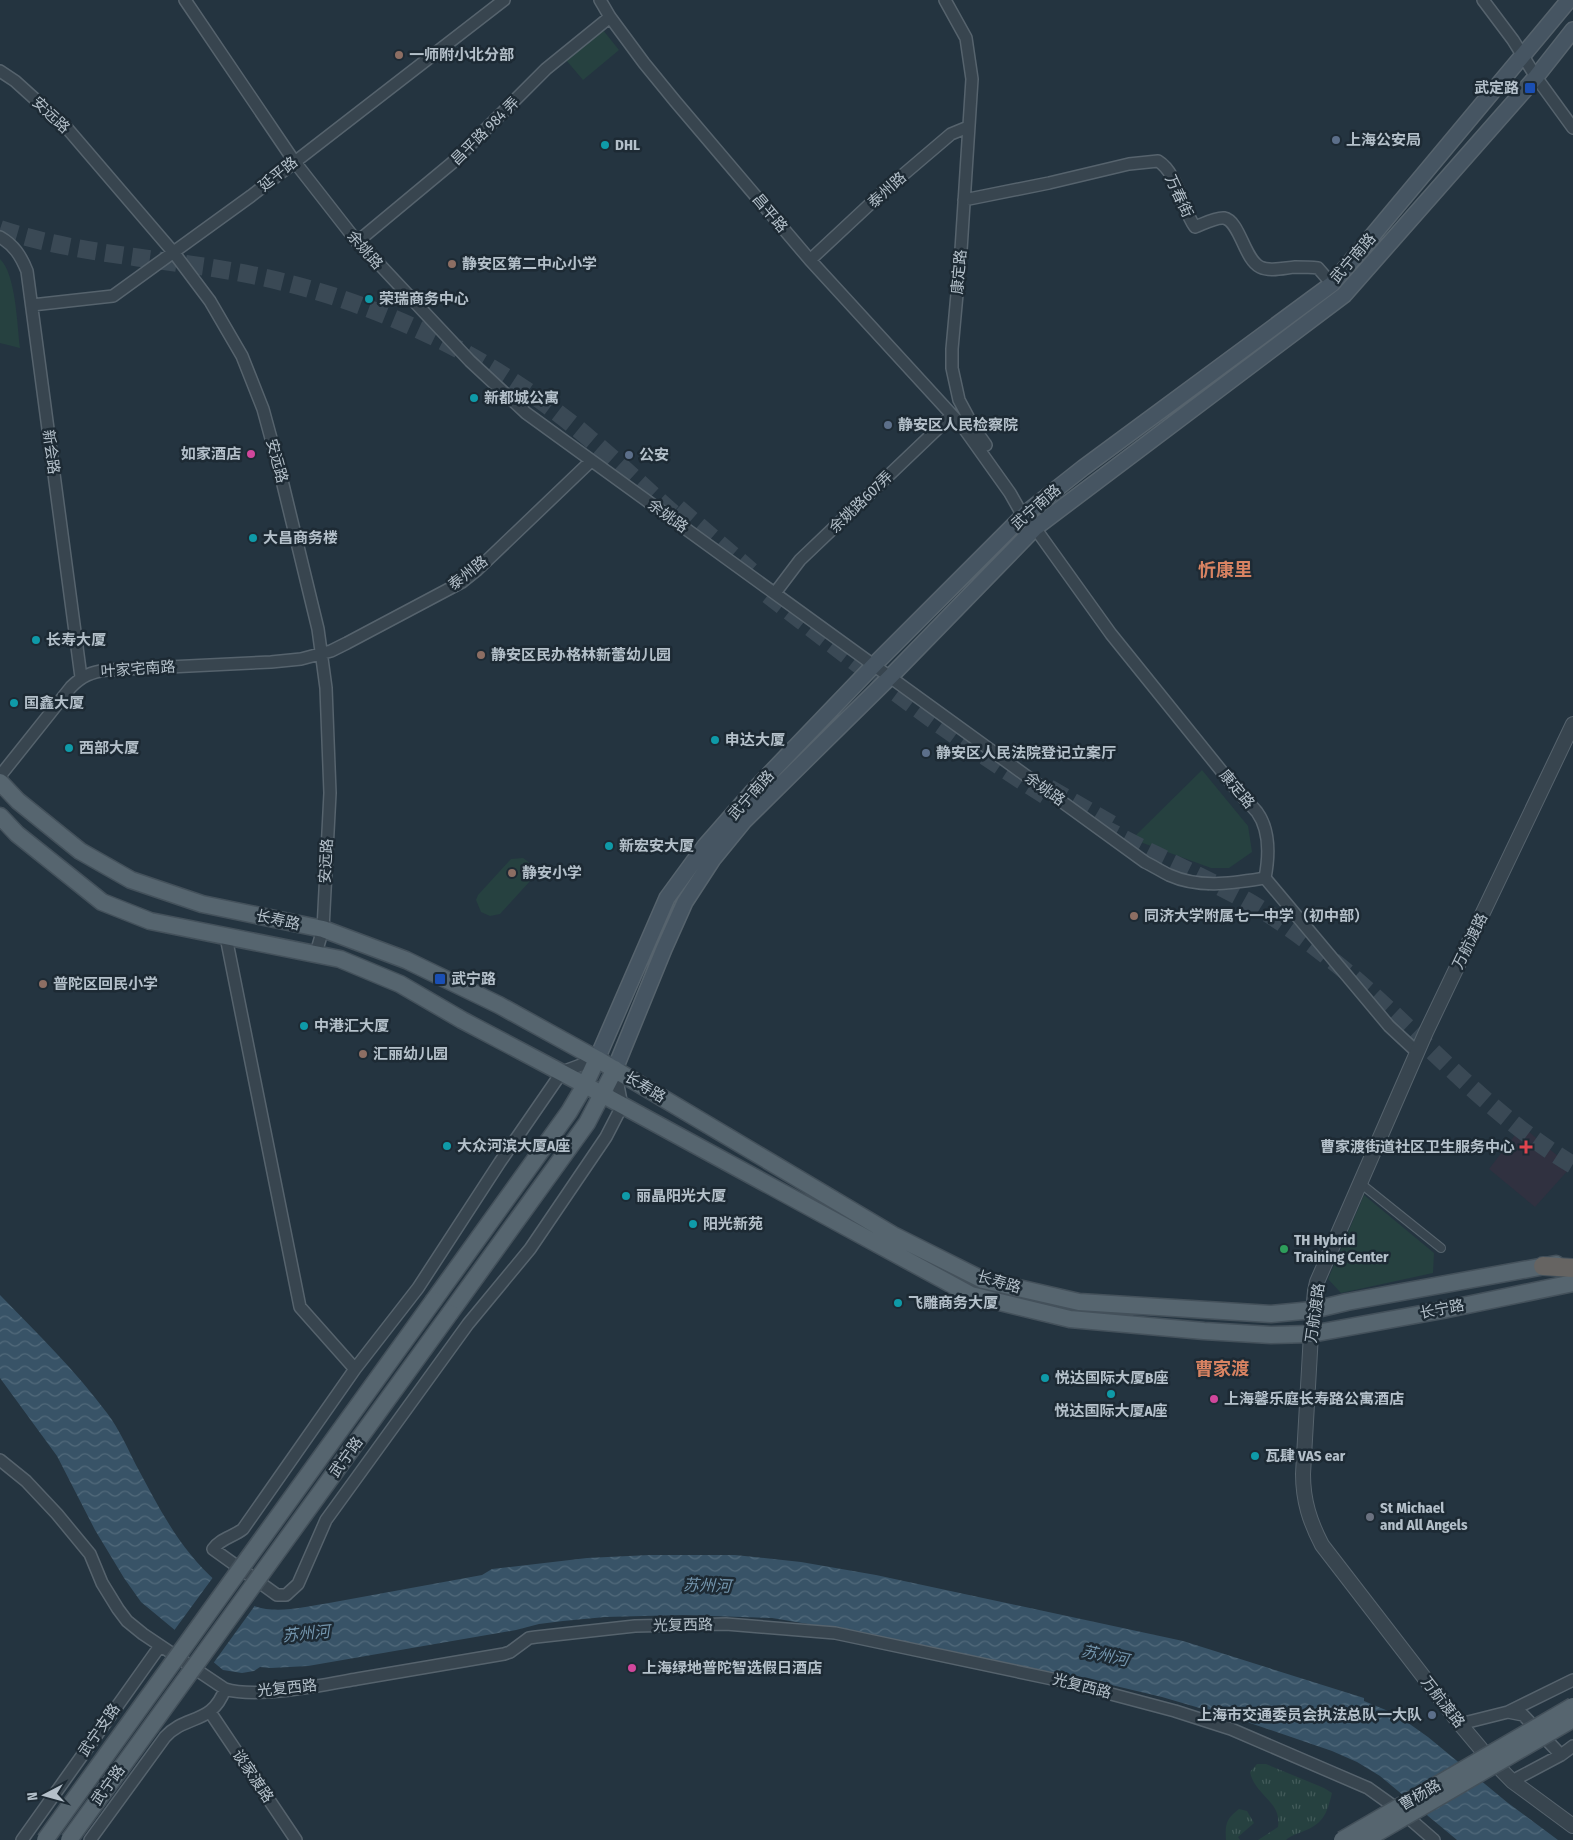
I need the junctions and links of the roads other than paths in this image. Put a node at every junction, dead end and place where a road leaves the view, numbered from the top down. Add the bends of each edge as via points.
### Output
1 (185, 0) edge
2 (504, 0) edge
3 (600, 0) edge
4 (945, 0) edge
5 (1483, 0) edge
6 (1570, 0) edge
7 (610, 17) junction
8 (1573, 30) edge
9 (1523, 55) junction
10 (0, 71) edge
11 (1536, 77) junction
12 (968, 127) junction
13 (1573, 128) edge
14 (294, 161) junction
15 (964, 200) junction
16 (0, 237) edge
17 (357, 242) junction
18 (174, 253) junction
19 (810, 260) junction
20 (1332, 284) junction
21 (32, 305) junction
22 (952, 415) junction
23 (591, 461) junction
24 (1025, 514) junction
25 (1035, 528) junction
26 (775, 593) junction
27 (323, 654) junction
28 (875, 664) junction
29 (891, 676) junction
30 (81, 677) junction
31 (1573, 724) edge
32 (0, 776) edge
33 (0, 782) edge
34 (0, 816) edge
35 (1265, 878) junction
36 (226, 937) junction
37 (320, 942) junction
38 (1417, 1052) junction
39 (597, 1059) junction
40 (615, 1070) junction
41 (562, 1072) junction
42 (585, 1085) junction
43 (602, 1095) junction
44 (622, 1106) junction
45 (1360, 1183) junction
46 (1441, 1248) dead end
47 (1573, 1261) edge
48 (1543, 1266) junction
49 (1573, 1268) edge
50 (1573, 1283) edge
51 (1313, 1310) junction
52 (1311, 1334) junction
53 (356, 1369) junction
54 (0, 1460) edge
55 (160, 1646) junction
56 (1573, 1680) edge
57 (225, 1689) junction
58 (1573, 1706) edge
59 (210, 1712) junction
60 (1508, 1712) junction
61 (1573, 1719) edge
62 (1460, 1724) junction
63 (1573, 1746) edge
64 (1503, 1753) junction
65 (1561, 1755) junction
66 (1512, 1781) junction
67 (1573, 1826) edge
68 (22, 1840) edge
69 (45, 1840) edge
70 (69, 1840) edge
71 (90, 1840) edge
72 (296, 1840) edge
73 (1342, 1840) edge
74 (1365, 1840) edge
75 (1434, 1840) edge

1 - 14 street, 余姚路
2 - 14 street, 延平路
3 - 7 street, 昌平路
4 - 12 street, 康定路 via 966,38 972,79
5 - 9 street
6 - 9 main road, 武宁南路
7 - 17 street, 昌平路 984 弄 via 546,70 452,163
7 - 19 street, 昌平路 via 675,102
8 - 11 main road, 武宁南路
9 - 11 street
9 - 20 main road, 武宁南路
10 - 18 street, 安远路 via 66,126
11 - 13 street
11 - 25 main road, 武宁南路 via 1344,295
12 - 15 street, 康定路
12 - 19 street, 泰州路 via 951,134
14 - 17 street, 余姚路
14 - 18 street, 延平路
15 - 20 street, 万春街 via 1129,164 1158,161 1178,189 1195,228 1219,218 1227,219 1256,265 1267,269 1318,268
15 - 24 street, 康定路 via 952,368 960,400 974,428 1016,490
16 - 21 street, 新会路 via 21,256 27,271
17 - 23 street, 余姚路 via 504,394
18 - 21 street, 延平路 via 113,296
18 - 27 street, 安远路 via 210,301 242,356 263,409
19 - 22 street, 昌平路
20 - 24 main road, 武宁南路
21 - 30 street, 新会路
22 - 24 street, 康定路
22 - 26 street, 余姚路607弄 via 800,560
23 - 26 street, 余姚路
23 - 27 street, 泰州路 via 462,582
24 - 25 street, 康定路
24 - 28 main road, 武宁南路
25 - 29 main road, 武宁南路
25 - 35 street, 康定路 via 1111,634 1256,811 1266,835 1268,863
26 - 28 street, 余姚路
27 - 30 street, 叶家宅南路 via 271,662 106,670
27 - 37 street, 安远路 via 330,793
28 - 29 street, 余姚路
28 - 39 main road, 武宁南路 via 755,789 705,846 667,898
29 - 35 street, 余姚路 via 1145,862 1195,883 1221,884
29 - 40 main road, 武宁南路 via 744,821 712,859 685,902
30 - 32 street, 叶家宅南路
31 - 38 street, 万航渡路
33 - 37 main road, 长寿路 via 80,852 131,880
34 - 36 main road, 长寿路 via 102,902 150,922
35 - 38 street via 1389,1026
36 - 37 main road, 长寿路
36 - 53 street via 300,1308
37 - 39 main road, 长寿路 via 406,960 499,1005
37 - 41 main road, 长寿路 via 340,958 400,984
38 - 45 street, 万航渡路
39 - 40 main road, 长寿路
39 - 41 street
39 - 42 main road, 武宁南路
40 - 43 main road, 武宁路
40 - 44 street
40 - 51 main road, 长寿路 via 893,1235 983,1280 1079,1302 1271,1314
41 - 42 main road, 长寿路
41 - 53 street via 418,1288
42 - 43 main road, 长寿路
42 - 69 main road, 武宁路, bridge via 569,1112
43 - 44 main road, 长寿路
43 - 70 main road, 武宁路, bridge via 587,1123
44 - 52 main road, 长寿路 via 971,1295 1070,1319 1204,1331
44 - 53 street via 606,1138 530,1249 468,1324 326,1520 298,1584 286,1595 277,1596 213,1549 219,1541 243,1529
45 - 46 street
45 - 51 street, 万航渡路 via 1317,1282
47 - 48 main road, 长宁路
48 - 49 highway
48 - 51 main road, 长宁路
50 - 52 main road, 长宁路
51 - 52 street, 万航渡路
52 - 62 street, 万航渡路 via 1303,1474 1309,1518 1322,1545
54 - 55 street, 光复西路 via 26,1480 90,1554 102,1584 122,1616
55 - 57 street, 光复西路
55 - 68 street, 武宁支路
56 - 60 street
57 - 59 street
57 - 75 street, 光复西路 via 254,1692 327,1684 504,1654 536,1636 612,1628 726,1624 835,1633 1062,1681 1232,1729 1368,1788
58 - 64 main road, bridge
59 - 71 street via 168,1734
59 - 72 street, 谈家渡路
60 - 62 street
60 - 65 street via 1524,1715
61 - 64 main road, bridge
62 - 66 street, 万航渡路
63 - 65 street
64 - 73 main road, 曹杨路, bridge
64 - 74 main road, 曹杨路, bridge
65 - 66 street
66 - 67 street, 万航渡路

